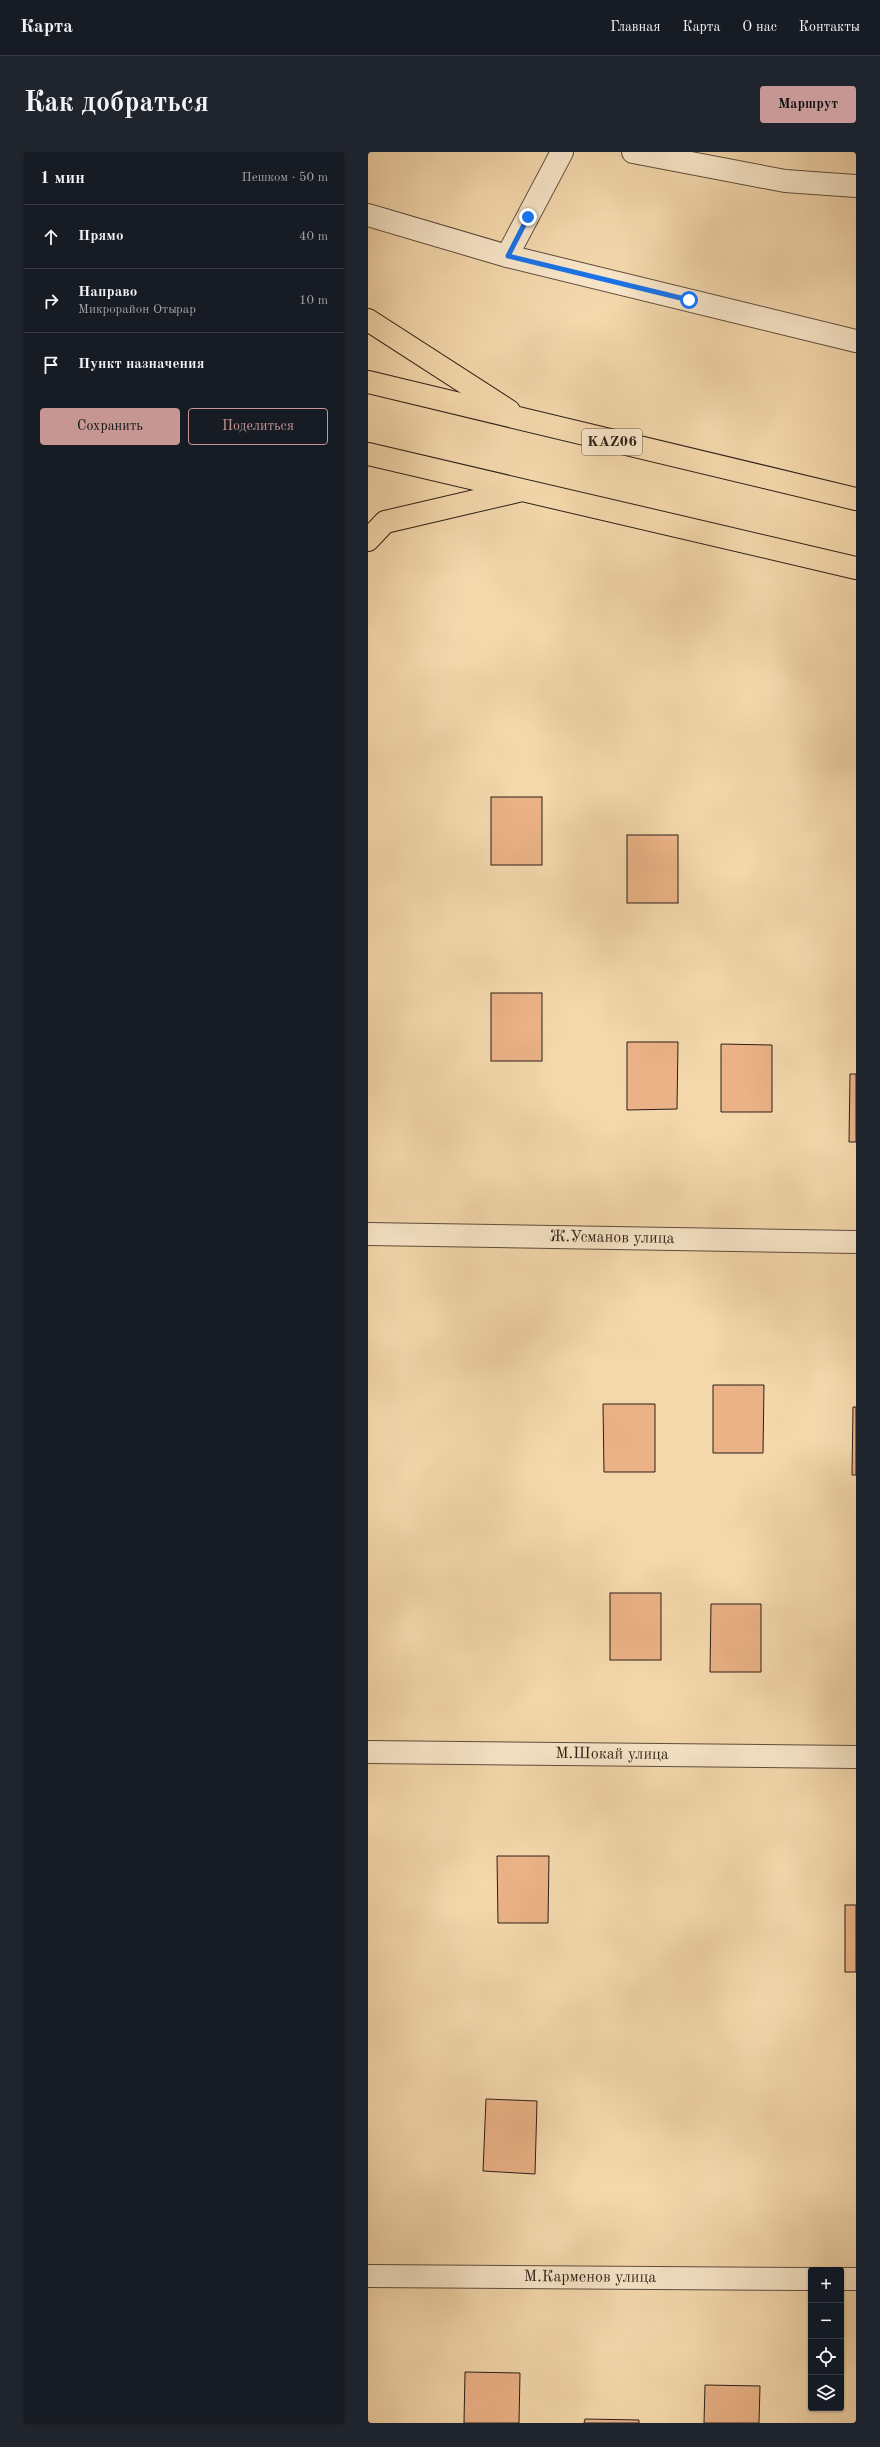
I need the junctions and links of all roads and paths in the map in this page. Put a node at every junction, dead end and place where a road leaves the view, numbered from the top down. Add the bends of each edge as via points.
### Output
1 (562, 152) edge
2 (633, 152) edge
3 (856, 186) edge
4 (368, 215) edge
5 (508, 256) junction
6 (368, 320) edge
7 (856, 340) edge
8 (368, 382) edge
9 (525, 421) junction
10 (368, 454) edge
11 (521, 490) junction
12 (856, 499) edge
13 (368, 540) edge
14 (856, 568) edge
15 (368, 1234) edge
16 (856, 1242) edge
17 (368, 1752) edge
18 (856, 1757) edge
19 (368, 2276) edge
20 (808, 2279) edge
21 (844, 2279) edge
22 (856, 2279) edge

1 - 5 street
2 - 3 street via 785,181
4 - 5 street
5 - 7 street
6 - 9 highway
8 - 9 highway, KАZ06
9 - 12 highway, KАZ06
10 - 11 highway
11 - 13 highway via 385,522
11 - 14 highway
15 - 16 street, Ж.Усманов улица
17 - 18 street, М.Шокай улица
19 - 20 street, М.Карменов улица
21 - 22 street

